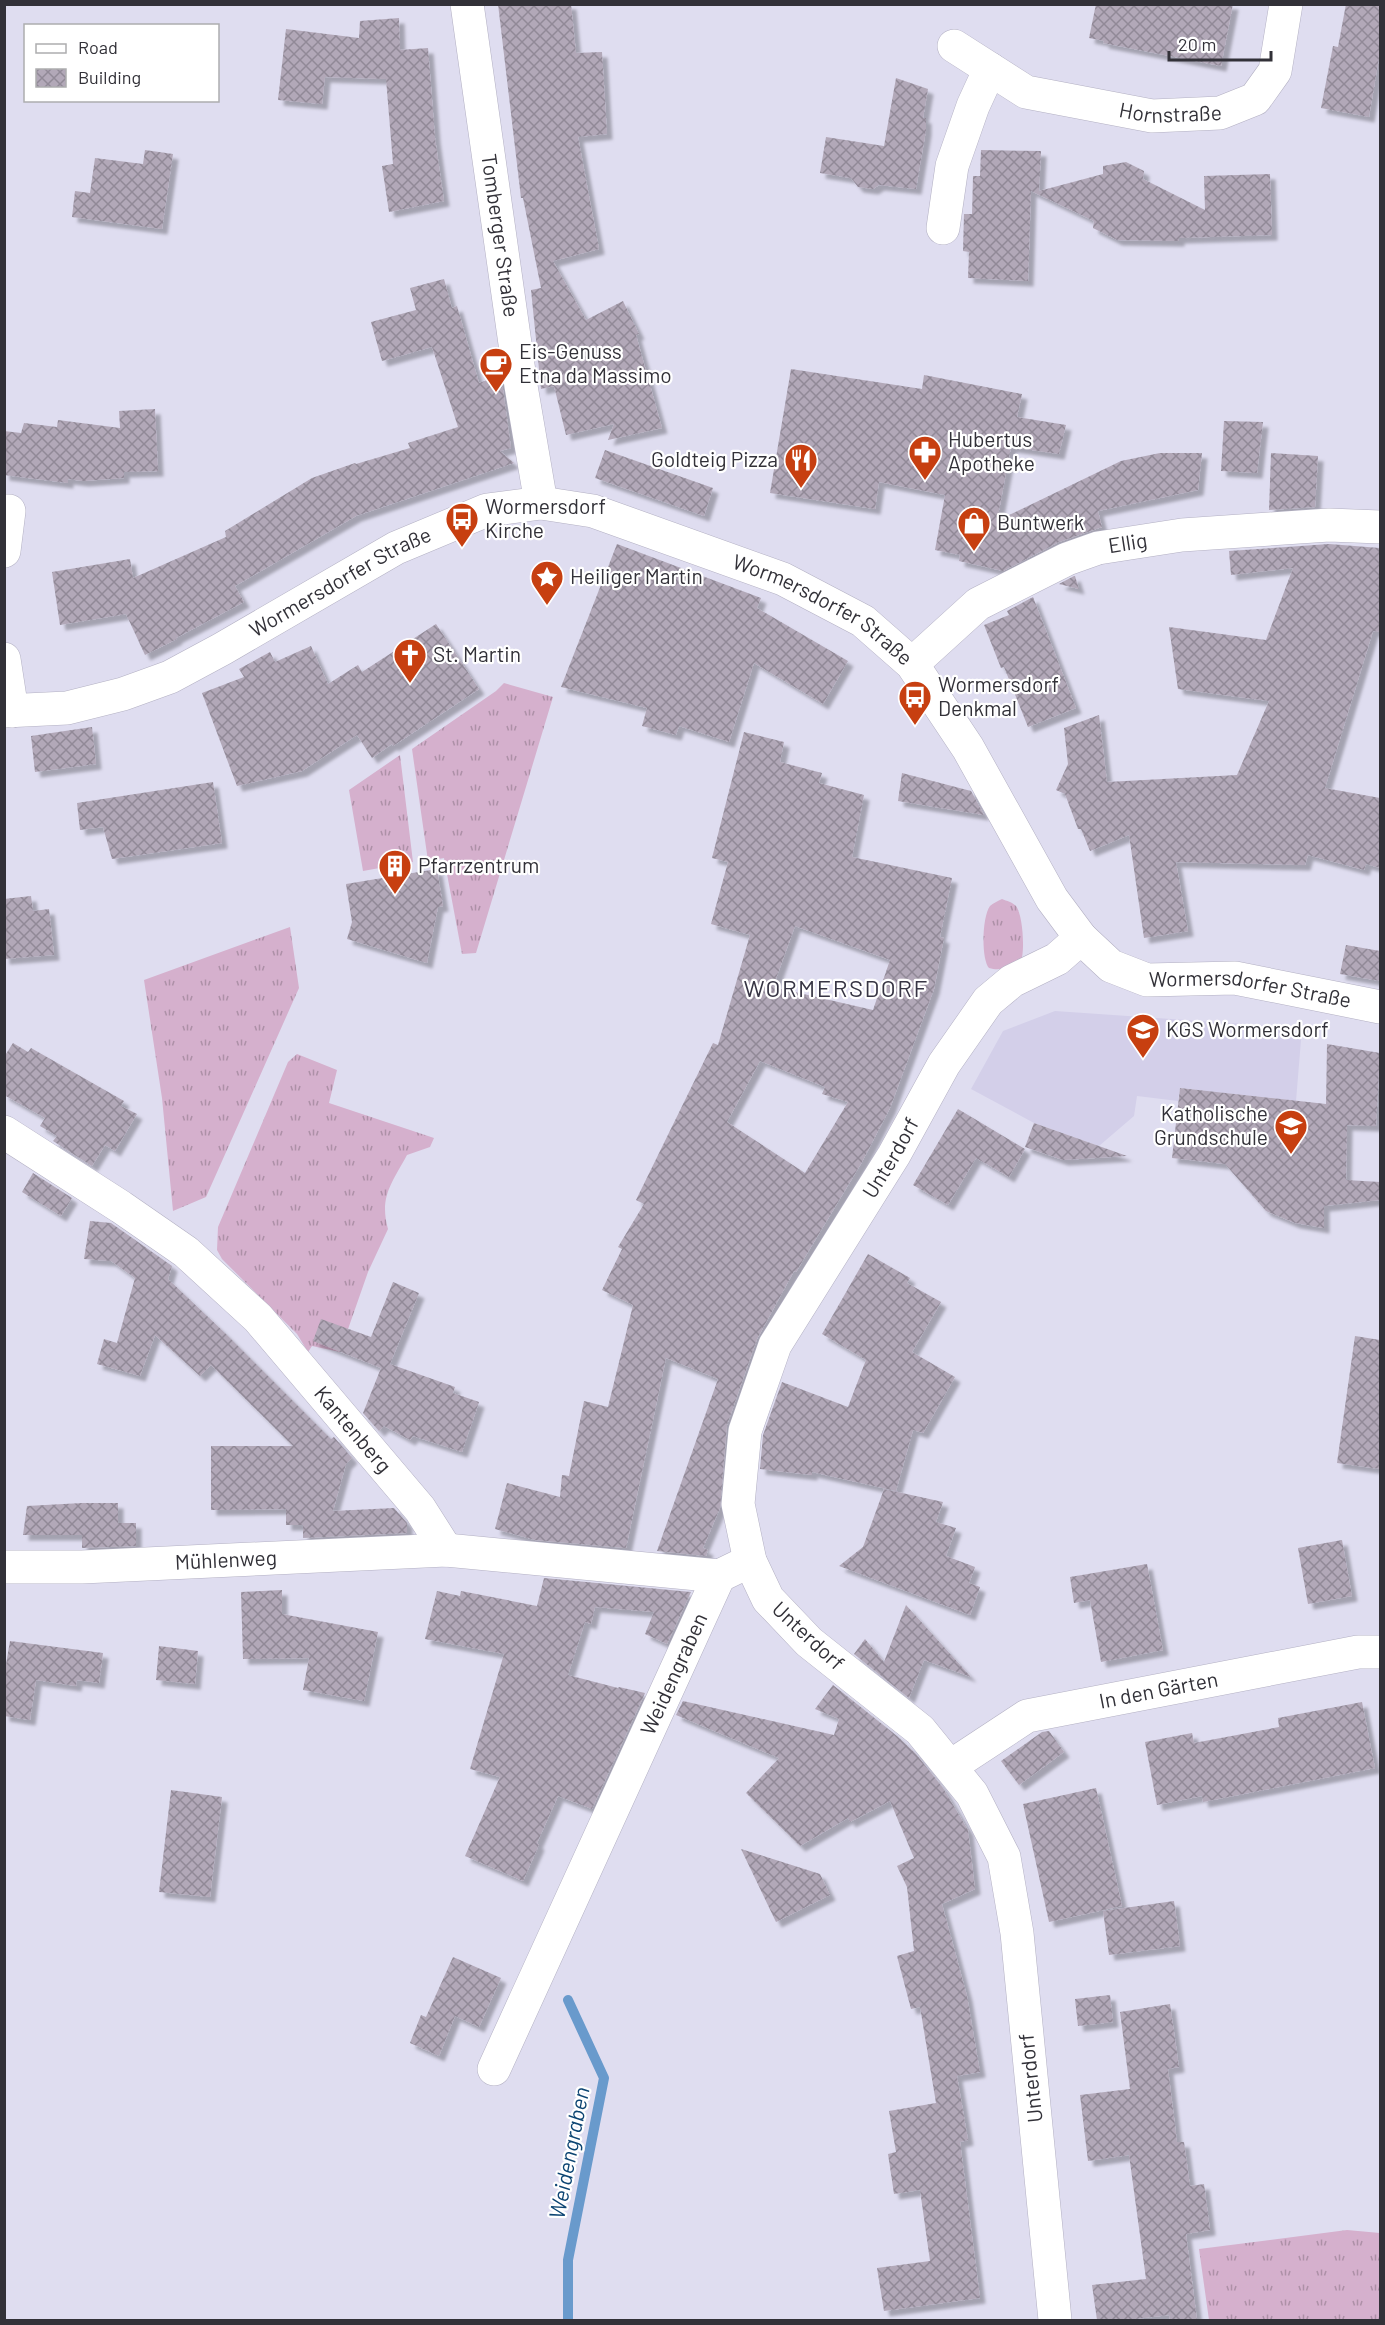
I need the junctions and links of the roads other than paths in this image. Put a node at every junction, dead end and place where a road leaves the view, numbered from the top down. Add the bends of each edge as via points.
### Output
1 (467, 4) edge
2 (1286, 4) edge
3 (954, 46) dead end
4 (990, 69) junction
5 (943, 228) dead end
6 (541, 502) junction
7 (4, 511) edge
8 (1380, 526) edge
9 (4, 551) edge
10 (4, 658) edge
11 (912, 664) junction
12 (8, 711) edge
13 (1081, 938) junction
14 (1380, 1007) edge
15 (4, 1132) edge
16 (446, 1550) junction
17 (750, 1561) junction
18 (4, 1567) edge
19 (718, 1576) junction
20 (1380, 1652) edge
21 (951, 1766) junction
22 (494, 2069) dead end
23 (1055, 2320) edge

1 - 6 street, Tomberger Straße
2 - 4 street, Hornstraße via 1275,71 1255,99 1220,113 1152,116 1026,93
3 - 4 street, Hornstraße
4 - 5 street via 952,166
6 - 11 street, Wormersdorfer Straße via 593,510 783,579 863,621
6 - 12 street, Wormersdorfer Straße via 487,510 396,548 170,677 67,708
7 - 9 street via 9,511
8 - 11 street, Ellig via 1329,525 1182,535 1098,549 1067,559 978,604
10 - 12 street
11 - 13 street, Wormersdorfer Straße via 968,748 1052,899
13 - 14 street, Wormersdorfer Straße via 1111,966 1147,980 1235,978
13 - 17 street, Unterdorf via 1057,959 1012,981 988,1001 944,1064 894,1155 775,1345 745,1431 738,1504
15 - 16 street, Kantenberg via 186,1252 258,1318 420,1509
16 - 18 street, Mühlenweg
16 - 19 street
17 - 19 street
17 - 21 street, Unterdorf via 768,1599 809,1642 920,1730
19 - 22 street, Weidengraben
20 - 21 street, In den Gärten via 1358,1652 1027,1716
21 - 23 street, Unterdorf via 972,1794 1005,1857 1017,1933

